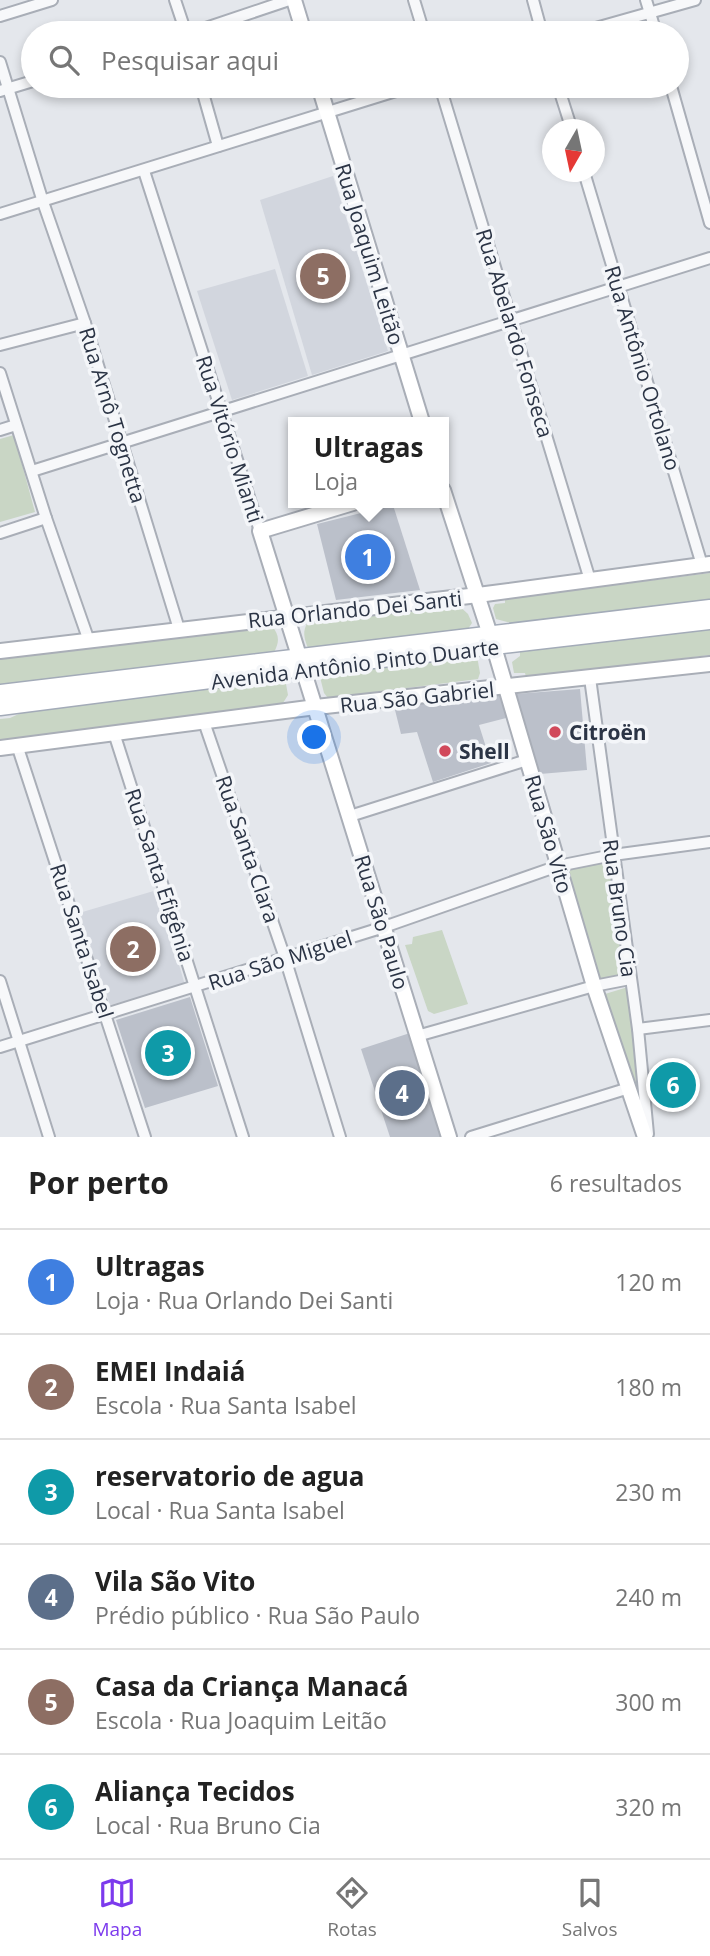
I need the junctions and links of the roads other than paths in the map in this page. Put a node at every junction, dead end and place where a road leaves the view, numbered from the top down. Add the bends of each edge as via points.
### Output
1 (52, 0) edge
2 (175, 0) edge
3 (291, 0) edge
4 (414, 0) edge
5 (533, 0) edge
6 (646, 0) edge
7 (695, 0) edge
8 (649, 12) junction
9 (0, 16) edge
10 (183, 21) edge
11 (225, 21) edge
12 (299, 21) edge
13 (420, 21) edge
14 (539, 21) edge
15 (619, 21) edge
16 (652, 21) edge
17 (0, 62) edge
18 (21, 85) edge
19 (4, 90) edge
20 (204, 98) edge
21 (323, 98) edge
22 (374, 98) edge
23 (444, 98) edge
24 (562, 98) edge
25 (674, 98) edge
26 (327, 113) junction
27 (568, 119) edge
28 (218, 146) junction
29 (144, 171) junction
30 (587, 182) edge
31 (43, 202) junction
32 (0, 214) edge
33 (710, 223) edge
34 (710, 258) edge
35 (619, 286) junction
36 (512, 320) junction
37 (85, 323) junction
38 (0, 345) edge
39 (401, 354) junction
40 (0, 373) edge
41 (220, 412) junction
42 (420, 417) edge
43 (16, 425) junction
44 (0, 430) edge
45 (121, 444) junction
46 (32, 471) junction
47 (336, 508) edge
48 (449, 508) edge
49 (46, 519) junction
50 (260, 531) junction
51 (0, 533) edge
52 (706, 565) edge
53 (590, 580) junction
54 (478, 595) junction
55 (710, 608) edge
56 (287, 616) junction
57 (710, 621) edge
58 (179, 629) junction
59 (89, 641) junction
60 (492, 641) junction
61 (0, 651) edge
62 (302, 662) junction
63 (710, 664) edge
64 (590, 678) junction
65 (506, 688) junction
66 (0, 693) edge
67 (0, 707) edge
68 (316, 707) junction
69 (204, 722) junction
70 (114, 733) junction
71 (17, 745) junction
72 (0, 748) edge
73 (527, 760) junction
74 (350, 816) junction
75 (710, 842) edge
76 (613, 855) junction
77 (558, 866) junction
78 (384, 927) junction
79 (285, 958) junction
80 (630, 979) junction
81 (0, 981) edge
82 (594, 986) junction
83 (196, 987) junction
84 (106, 1013) junction
85 (710, 1020) edge
86 (638, 1029) junction
87 (417, 1036) junction
88 (19, 1041) junction
89 (0, 1047) edge
90 (629, 1088) junction
91 (50, 1137) edge
92 (145, 1137) edge
93 (243, 1137) edge
94 (340, 1137) edge
95 (449, 1137) edge
96 (471, 1137) edge
97 (647, 1137) edge

1 - 9 street
2 - 10 street
3 - 11 street
3 - 12 street
4 - 13 street
5 - 14 street
6 - 8 street
7 - 8 street
8 - 15 street
8 - 16 street
17 - 19 street, Rua Arnô Tognetta
18 - 19 street
19 - 31 street, Rua Arnô Tognetta
20 - 28 street
21 - 26 street, Rua Joaquim Leitão
22 - 26 street
23 - 36 street, Rua Abelardo Fonseca
24 - 27 street
25 - 33 street
26 - 28 street
26 - 39 street, Rua Joaquim Leitão
28 - 29 street
29 - 31 street
29 - 41 street, Rua Vitório Mianti
30 - 35 street, Rua Antônio Ortolano
31 - 32 street
31 - 37 street, Rua Arnô Tognetta
34 - 35 street
35 - 36 street
35 - 52 street, Rua Antônio Ortolano
36 - 39 street
36 - 53 street, Rua Abelardo Fonseca
37 - 38 street
37 - 45 street, Rua Arnô Tognetta
39 - 41 street
39 - 42 street, Rua Joaquim Leitão
40 - 43 street
41 - 45 street
41 - 50 street, Rua Vitório Mianti
43 - 44 street
43 - 46 street
45 - 46 street
45 - 58 street, Rua Arnô Tognetta
46 - 49 street
47 - 50 street
48 - 54 street, Rua São Vito
49 - 51 street
49 - 59 street
50 - 56 street, Rua Vitório Mianti
52 - 53 street, Rua Orlando Dei Santi
53 - 54 street, Rua Orlando Dei Santi
54 - 56 street, Rua Orlando Dei Santi
54 - 60 street, Rua São Vito
55 - 60 main road, Avenida Antônio Pinto Duarte
56 - 58 street, Rua Orlando Dei Santi
56 - 62 street, Rua Vitório Mianti
57 - 60 main road, Avenida Antônio Pinto Duarte
58 - 59 street, Rua Orlando Dei Santi
59 - 61 street, Rua Orlando Dei Santi
60 - 62 main road, Avenida Antônio Pinto Duarte
60 - 65 street, Rua São Vito
62 - 66 main road, Avenida Antônio Pinto Duarte
62 - 67 main road, Avenida Antônio Pinto Duarte
62 - 68 street, Rua Vitório Mianti
63 - 64 street, Rua São Gabriel
64 - 65 street, Rua São Gabriel
64 - 76 street, Rua Bruno Cia
65 - 68 street, Rua São Gabriel
65 - 73 street, Rua São Vito
68 - 69 street, Rua São Gabriel
68 - 74 street, Rua São Paulo
69 - 70 street, Rua São Gabriel
69 - 79 street, Rua Santa Clara
70 - 71 street, Rua São Gabriel
70 - 83 street, Rua Santa Efigênia
71 - 72 street, Rua São Gabriel
71 - 84 street, Rua Santa Isabel
73 - 74 street
73 - 77 street, Rua São Vito
74 - 78 street, Rua São Paulo
75 - 76 street, Rua São Miguel
76 - 77 street, Rua São Miguel
76 - 80 street, Rua Bruno Cia
77 - 78 street, Rua São Miguel
77 - 82 street, Rua São Vito
78 - 79 street, Rua São Miguel
78 - 87 street, Rua São Paulo
79 - 83 street, Rua São Miguel
79 - 94 street, Rua Santa Clara
80 - 82 street
80 - 86 street, Rua Bruno Cia
81 - 88 street
82 - 87 street
82 - 90 street, Rua São Vito
83 - 84 street, Rua São Miguel
83 - 93 street, Rua Santa Efigênia
84 - 88 street, Rua São Miguel
84 - 92 street, Rua Santa Isabel
85 - 86 street
86 - 97 street, Rua Bruno Cia
87 - 95 street, Rua São Paulo
88 - 89 street, Rua São Miguel
88 - 91 street
90 - 96 street
90 - 97 street, Rua São Vito

